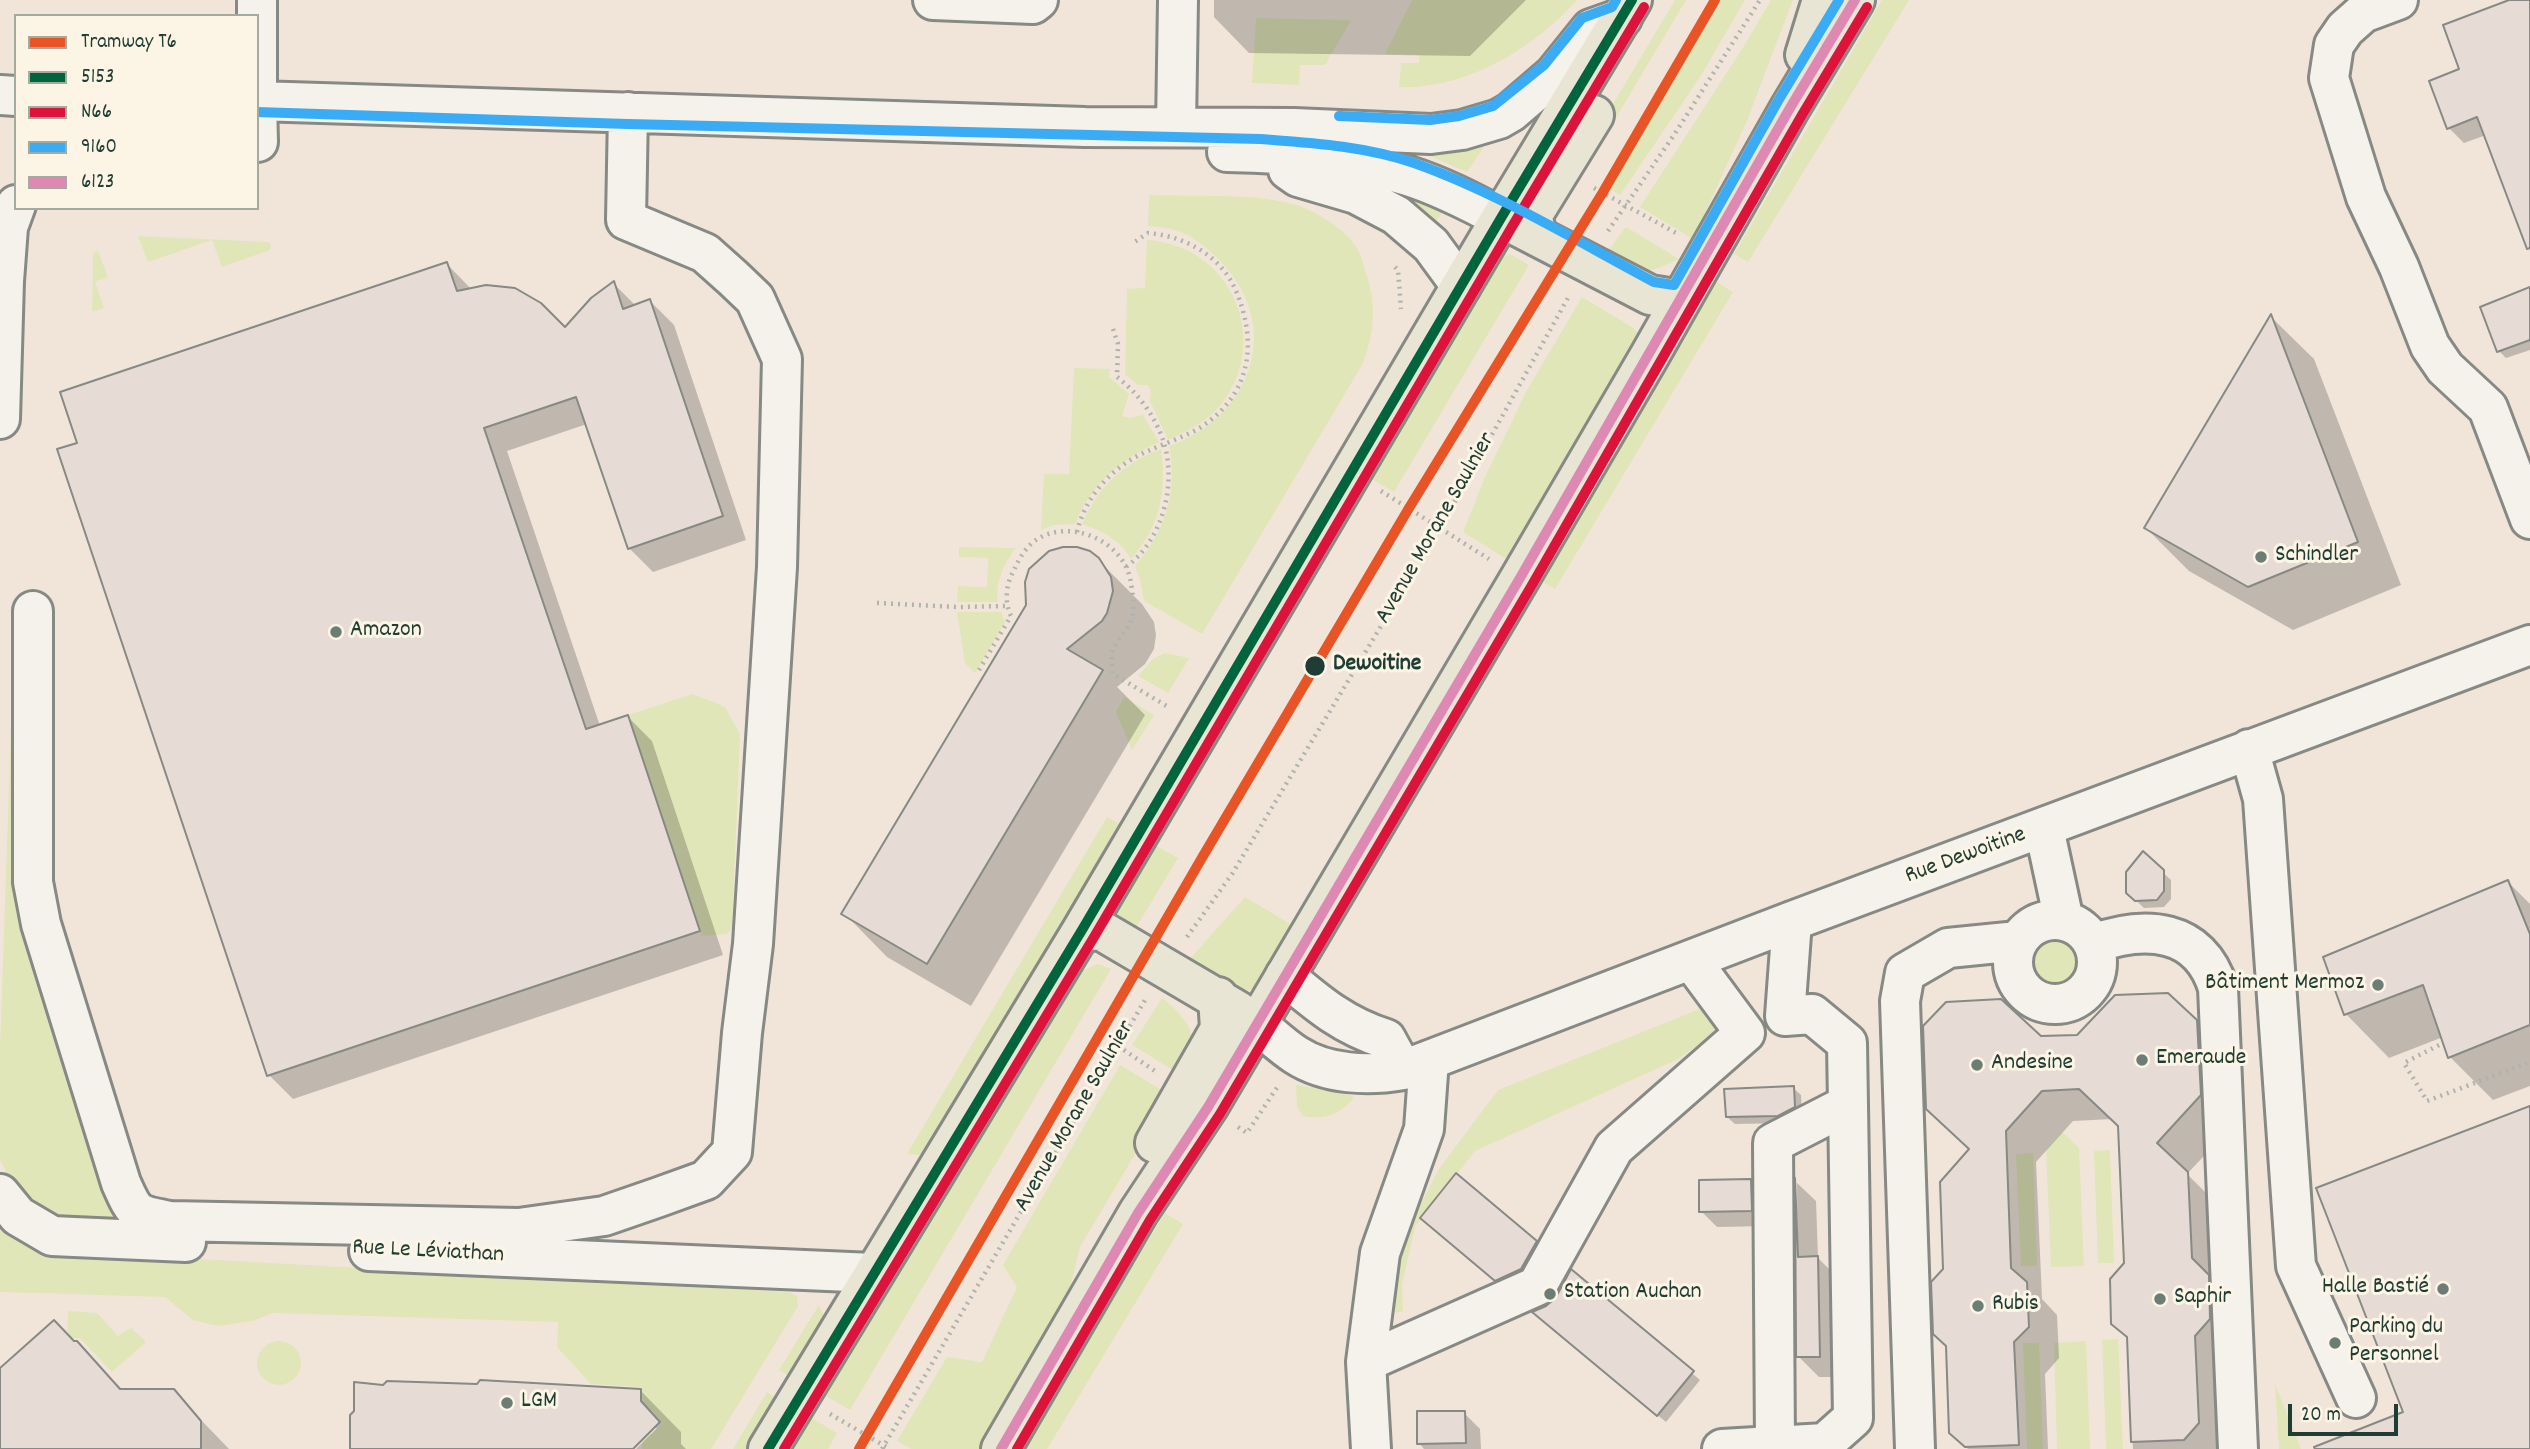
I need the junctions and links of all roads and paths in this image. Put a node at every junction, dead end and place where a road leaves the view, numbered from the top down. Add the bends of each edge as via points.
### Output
1 (933, 0) edge
2 (1038, 0) edge
3 (1178, 0) edge
4 (1760, 0) edge
5 (1822, 0) edge
6 (1855, 0) edge
7 (2398, 0) edge
8 (1634, 6) edge
9 (259, 101) edge
10 (1790, 107) junction
11 (628, 125) junction
12 (259, 127) edge
13 (1193, 128) junction
14 (1260, 153) junction
15 (1561, 170) junction
16 (1624, 205) junction
17 (14, 210) edge
18 (1501, 218) junction
19 (1538, 237) junction
20 (1133, 243) dead end
21 (1709, 252) junction
22 (1390, 262) dead end
23 (1588, 263) junction
24 (1461, 286) junction
25 (1681, 300) junction
26 (1396, 320) dead end
27 (1113, 329) dead end
28 (0, 419) edge
29 (1164, 444) junction
30 (1351, 472) junction
31 (2530, 519) edge
32 (1440, 528) junction
33 (1077, 532) junction
34 (1126, 567) junction
35 (1520, 578) junction
36 (877, 603) dead end
37 (1007, 606) junction
38 (33, 611) dead end
39 (2530, 645) edge
40 (979, 670) dead end
41 (1201, 726) junction
42 (2249, 749) junction
43 (2044, 828) junction
44 (1792, 921) junction
45 (2064, 921) junction
46 (1083, 930) junction
47 (2018, 942) junction
48 (2093, 944) junction
49 (1691, 960) junction
50 (1165, 966) junction
51 (1285, 976) junction
52 (1218, 997) junction
53 (1785, 1016) junction
54 (1257, 1024) junction
55 (1745, 1033) junction
56 (2439, 1045) dead end
57 (2530, 1062) edge
58 (1416, 1065) junction
59 (1847, 1105) junction
60 (0, 1194) edge
61 (1138, 1213) junction
62 (604, 1216) junction
63 (603, 1261) junction
64 (873, 1273) junction
65 (1366, 1362) junction
66 (799, 1396) junction
67 (2356, 1398) dead end
68 (1775, 1446) junction
69 (1825, 1446) edge
70 (885, 1448) edge
71 (768, 1449) edge
72 (1001, 1449) edge
73 (1371, 1449) edge
74 (1722, 1449) edge
75 (1915, 1449) edge
76 (2238, 1449) edge

1 - 2 street via 1033,4
3 - 13 street
4 - 16 path, Avenue Morane Saulnier
5 - 10 main road
6 - 10 main road
7 - 31 street via 2363,13 2345,29 2334,45 2329,78 2366,197 2430,346 2445,368 2488,408
8 - 13 street via 1591,29 1554,75 1511,112 1462,130 1431,134
8 - 15 main road via 1652,17
8 - 18 main road
9 - 11 street
10 - 21 main road
11 - 12 street
11 - 13 street
11 - 14 street
11 - 62 street via 626,220 705,253 755,299 782,359 778,553 753,944 732,1152 706,1181
13 - 14 street
14 - 18 street via 1347,161 1408,176
14 - 24 street via 1298,177 1356,194 1396,215 1431,245
15 - 16 path
15 - 19 main road via 1532,216
16 - 21 path
16 - 23 path, Avenue Morane Saulnier
17 - 28 street via 8,227 4,281
18 - 19 main road
18 - 24 main road
19 - 23 main road
20 - 29 path via 1147,233 1168,235 1199,248 1234,285 1247,318 1246,368 1234,391 1220,412 1199,428
21 - 25 main road
22 - 26 path via 1398,270 1401,307
23 - 25 main road via 1650,295
23 - 32 path, Avenue Morane Saulnier
24 - 30 main road
25 - 35 main road
27 - 29 path via 1118,344 1117,377 1140,400
29 - 33 path via 1134,458 1102,484
29 - 34 path via 1168,484 1160,522 1143,551
30 - 32 path
30 - 41 main road
32 - 35 path
32 - 50 path, Avenue Morane Saulnier via 1226,884
33 - 34 path via 1107,544
33 - 37 path via 1058,532 1032,543 1011,574
34 - 41 path via 1132,619 1112,652 1113,674
35 - 51 main road
36 - 37 path
37 - 40 path via 1011,615
38 - 62 street via 33,882 41,924 132,1209 170,1221 519,1228
39 - 42 street, Rue Dewoitine
41 - 46 main road
42 - 43 street, Rue Dewoitine
42 - 67 street via 2263,799 2295,1266
43 - 44 street, Rue Dewoitine
43 - 45 street
44 - 49 street, Rue Dewoitine
44 - 53 street
45 - 47 street via 2038,924
45 - 48 street via 2076,925
46 - 50 main road via 1102,931
46 - 64 main road
47 - 48 street via 2013,966 2017,980 2025,992 2050,1005 2070,1001 2088,989 2097,963
47 - 75 street via 1948,948 1905,973 1899,1001
48 - 76 street via 2113,937 2166,935 2182,940 2204,959 2218,988
49 - 55 street
49 - 58 street, Rue Dewoitine
50 - 52 main road
50 - 70 path, Avenue Morane Saulnier
51 - 54 main road
51 - 58 street via 1325,1011 1361,1032 1387,1039
52 - 54 main road
52 - 61 main road via 1220,1029 1135,1175
53 - 55 street
53 - 59 street via 1812,1014 1847,1043
54 - 58 street, Rue Dewoitine via 1298,1056 1337,1071 1382,1073
54 - 61 main road
55 - 65 street via 1614,1148 1537,1286
56 - 57 path via 2404,1063 2427,1101
58 - 65 street via 1424,1129 1380,1253
59 - 68 street via 1773,1143
59 - 69 street via 1853,1418
60 - 63 street, Rue Le Léviathan via 18,1216 52,1236
61 - 72 main road
62 - 63 street
63 - 64 street, Rue Le Léviathan
64 - 66 main road
65 - 73 street
66 - 70 path
66 - 71 main road
68 - 69 street
68 - 74 street

